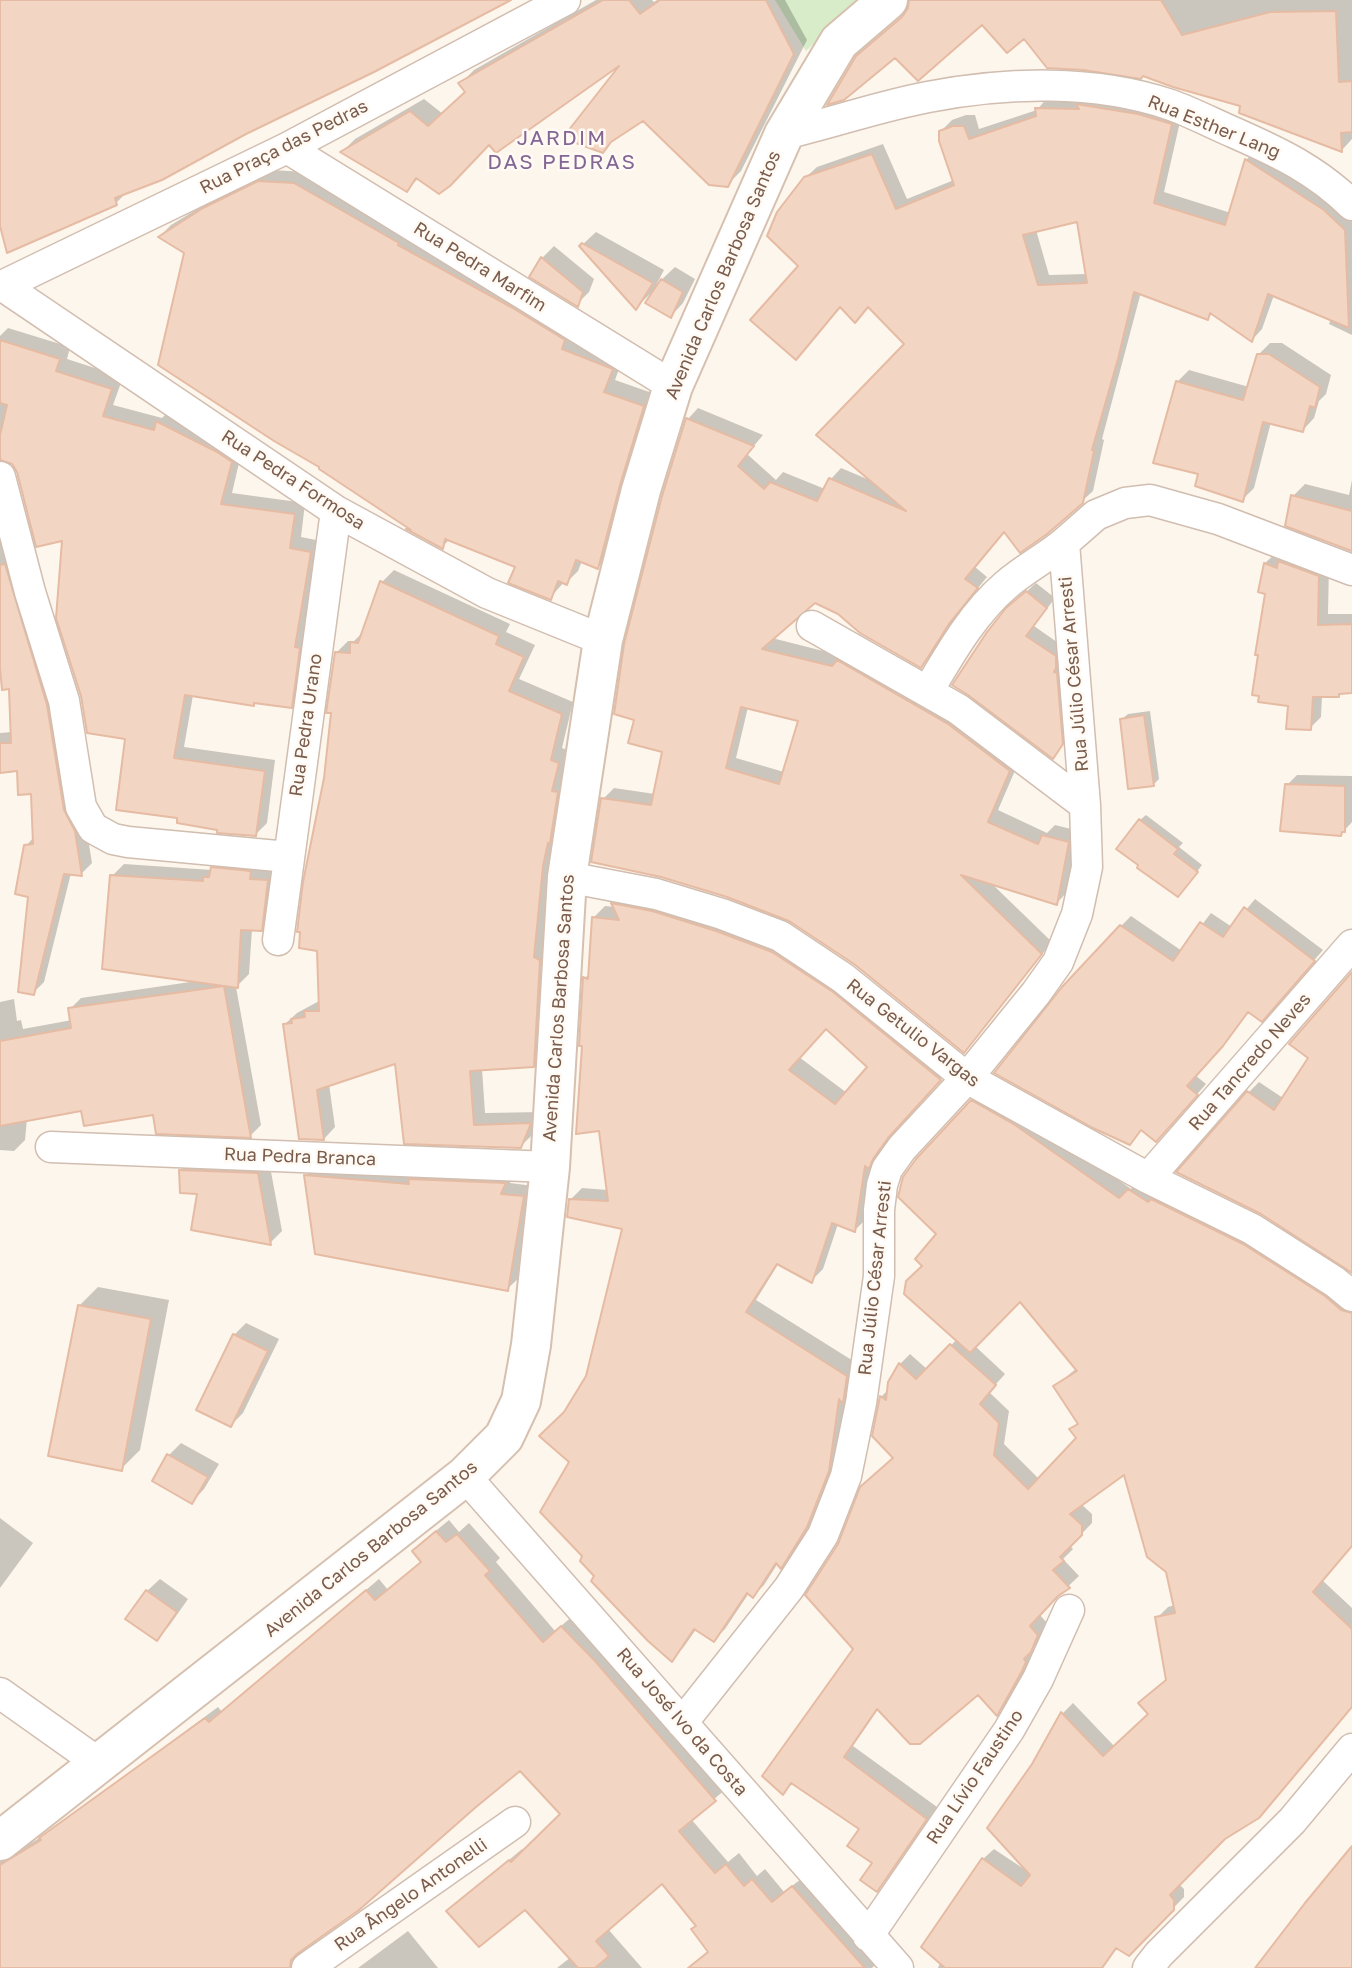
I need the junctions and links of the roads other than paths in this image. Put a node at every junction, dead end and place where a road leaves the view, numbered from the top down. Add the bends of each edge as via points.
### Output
1 (565, 0) edge
2 (888, 0) edge
3 (784, 134) junction
4 (287, 148) junction
5 (1349, 200) edge
6 (1, 287) edge
7 (673, 386) junction
8 (0, 477) edge
9 (336, 511) junction
10 (1064, 543) junction
11 (1352, 570) edge
12 (812, 626) dead end
13 (603, 640) junction
14 (928, 691) junction
15 (1085, 805) junction
16 (288, 857) junction
17 (567, 877) junction
18 (278, 940) dead end
19 (1352, 945) edge
20 (967, 1078) junction
21 (51, 1147) dead end
22 (550, 1167) junction
23 (1148, 1178) junction
24 (1352, 1296) edge
25 (465, 1476) junction
26 (1069, 1610) dead end
27 (0, 1693) edge
28 (682, 1723) junction
29 (1352, 1749) edge
30 (100, 1764) junction
31 (515, 1822) dead end
32 (0, 1841) edge
33 (868, 1936) junction
34 (1159, 1963) edge
35 (307, 1968) edge
36 (898, 1968) edge

1 - 4 street, Rua Praça das Pedras
2 - 3 main road, Avenida Carlos Barbosa Santos via 839,42
3 - 5 street, Rua Esther Lang via 959,91 1041,86 1091,89 1171,105 1306,167
3 - 7 main road, Avenida Carlos Barbosa Santos
4 - 6 street, Rua Praça das Pedras
4 - 7 street, Rua Pedra Marfim
6 - 9 street, Rua Pedra Formosa
7 - 13 main road, Avenida Carlos Barbosa Santos
8 - 16 street via 64,701 81,807 93,828 128,842
9 - 13 street, Rua Pedra Formosa via 487,593
9 - 16 street, Rua Pedra Urano
10 - 11 street, Rua Júlio César Arresti via 1096,515 1125,503 1150,500 1218,519
10 - 14 street, Rua Júlio César Arresti via 991,599
10 - 15 street, Rua Júlio César Arresti
12 - 14 street, Rua Júlio César Arresti
13 - 17 main road, Avenida Carlos Barbosa Santos
14 - 15 street, Rua Júlio César Arresti
15 - 20 street, Rua Júlio César Arresti via 1087,867 1077,914 1058,961
16 - 18 street, Rua Pedra Urano
17 - 20 street, Rua Getulio Vargas via 656,894 780,936 843,978
17 - 22 main road, Avenida Carlos Barbosa Santos
19 - 23 street, Rua Tancredo Neves
20 - 23 street, Rua Getulio Vargas
20 - 28 street, Rua Júlio César Arresti via 887,1169 879,1210 879,1276 861,1403 846,1476 823,1535 789,1588
21 - 22 street, Rua Pedra Branca
22 - 25 main road, Avenida Carlos Barbosa Santos via 531,1345 520,1401 504,1437
23 - 24 street, Rua Getulio Vargas via 1252,1229
25 - 28 street, Rua José Ivo da Costa
25 - 30 main road, Avenida Carlos Barbosa Santos
26 - 33 street, Rua Lívio Faustino via 1009,1730
27 - 30 street
28 - 33 street, Rua José Ivo da Costa
29 - 34 street via 1292,1821
30 - 32 main road, Avenida Carlos Barbosa Santos
31 - 35 street, Rua Ângelo Antonelli
33 - 36 street, Rua José Ivo da Costa

